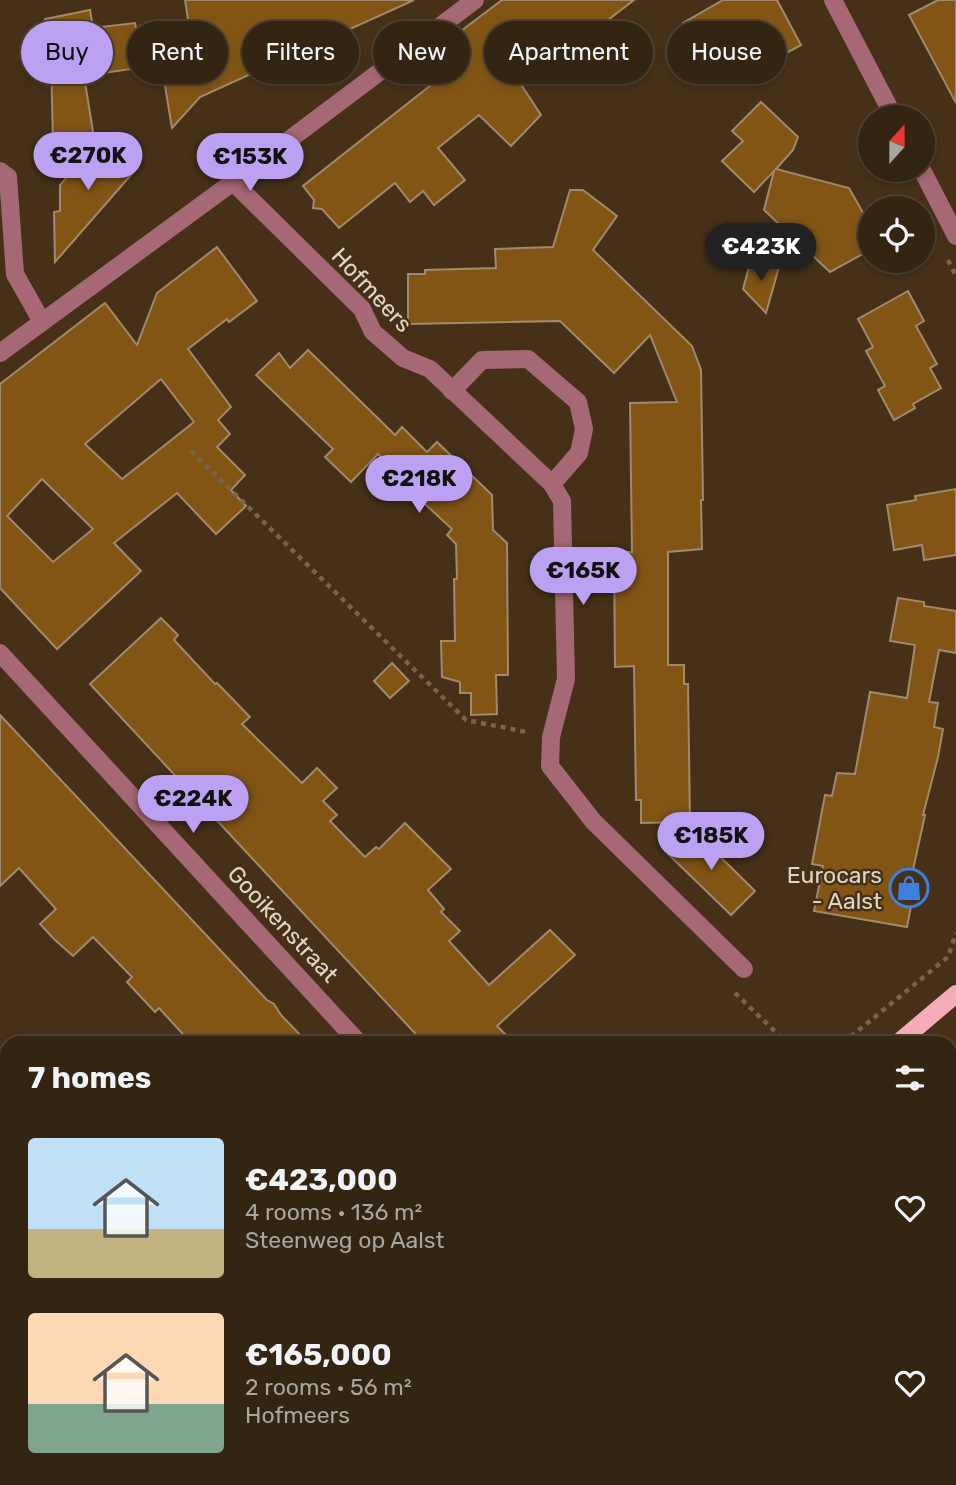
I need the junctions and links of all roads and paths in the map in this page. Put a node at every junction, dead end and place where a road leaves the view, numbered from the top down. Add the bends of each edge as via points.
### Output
1 (475, 0) edge
2 (832, 0) edge
3 (888, 105) edge
4 (0, 171) edge
5 (233, 182) junction
6 (928, 182) edge
7 (956, 236) edge
8 (42, 322) junction
9 (0, 353) edge
10 (452, 391) junction
11 (191, 451) dead end
12 (552, 484) junction
13 (0, 653) edge
14 (551, 737) junction
15 (956, 933) edge
16 (956, 951) edge
17 (948, 957) junction
18 (744, 969) joint
19 (956, 994) edge
20 (353, 1036) edge
21 (780, 1036) edge
22 (852, 1036) edge
23 (906, 1036) edge

1 - 5 street
2 - 3 street
4 - 8 street via 8,177 15,274
5 - 8 street
5 - 10 street, Hofmeers via 362,309 373,332 403,358 430,369
6 - 7 street
8 - 9 street
10 - 12 street, Hofmeers
10 - 12 street via 482,360 528,359 578,402 584,429 579,453
11 - 14 path via 466,720
12 - 14 street, Hofmeers via 562,501 566,679
13 - 20 street, Gooikenstraat
14 - 18 street, Hofmeers via 550,766 593,821
15 - 17 path
16 - 17 path
17 - 22 path
18 - 21 path via 729,987
19 - 23 main road

